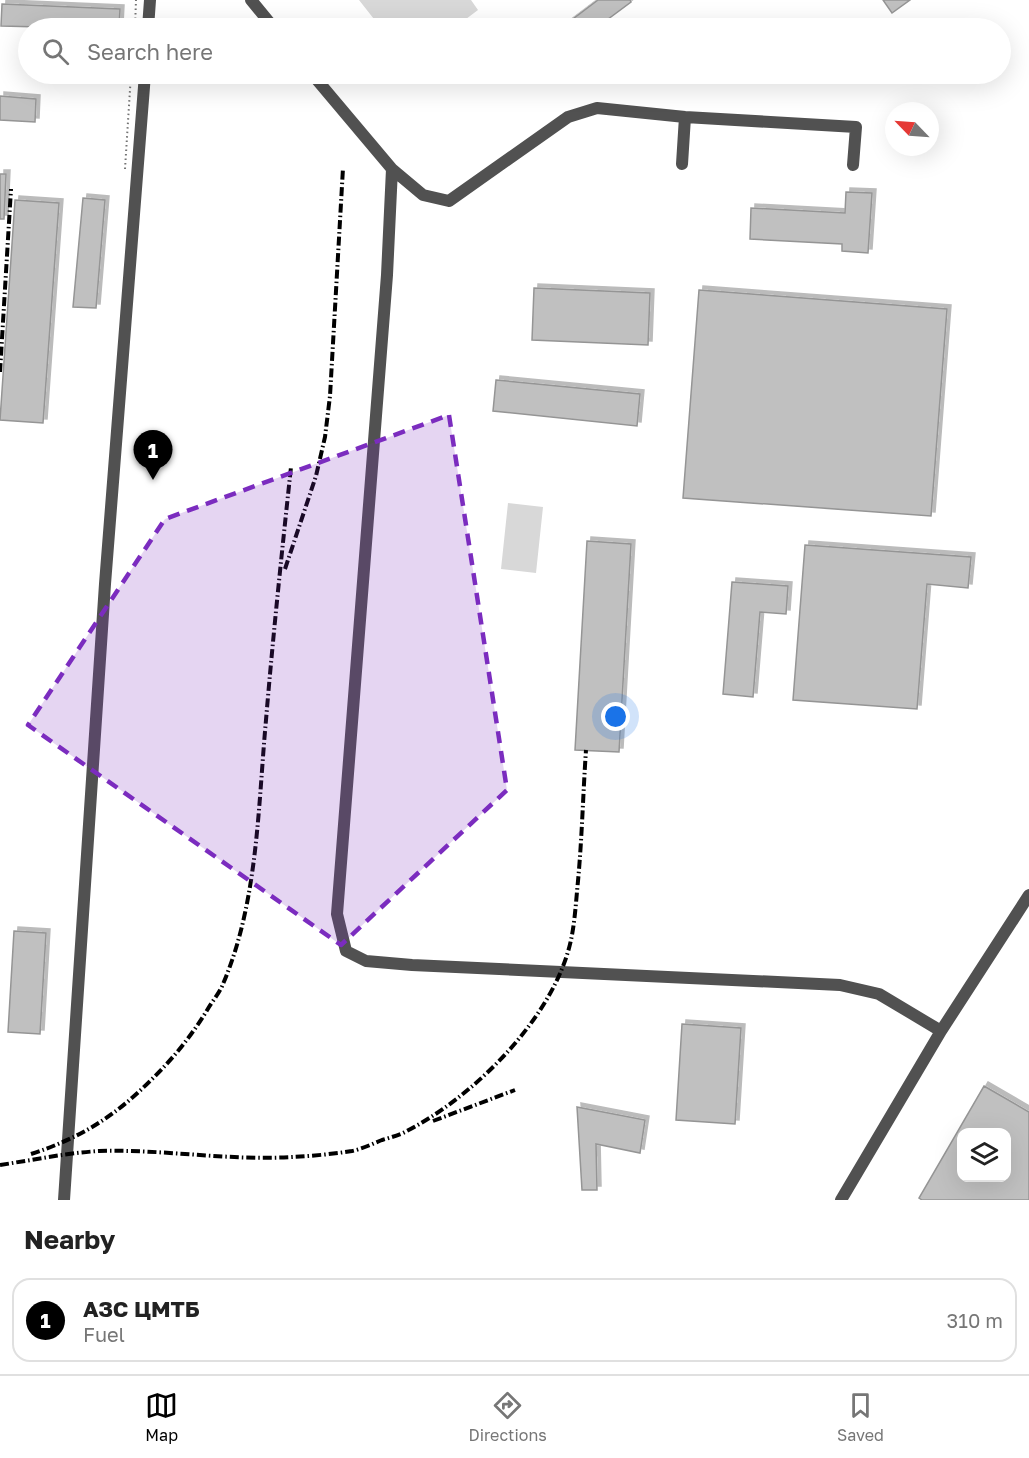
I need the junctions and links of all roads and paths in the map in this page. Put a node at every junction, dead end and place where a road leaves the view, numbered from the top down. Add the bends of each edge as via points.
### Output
1 (136, 0) edge
2 (150, 0) edge
3 (251, 0) edge
4 (135, 18) edge
5 (149, 18) edge
6 (266, 18) edge
7 (144, 84) edge
8 (320, 84) edge
9 (685, 117) junction
10 (682, 164) dead end
11 (853, 165) dead end
12 (392, 169) junction
13 (1029, 895) edge
14 (941, 1031) junction
15 (64, 1200) edge
16 (841, 1200) edge

1 - 4 path
2 - 5 street
3 - 6 street
7 - 15 street via 105,584
8 - 12 street
9 - 10 street
9 - 11 street via 856,127
9 - 12 street via 597,108 568,117 449,201 423,195
12 - 14 street via 337,914 345,951 366,961 412,965 840,985 879,994
13 - 14 street
14 - 16 street

